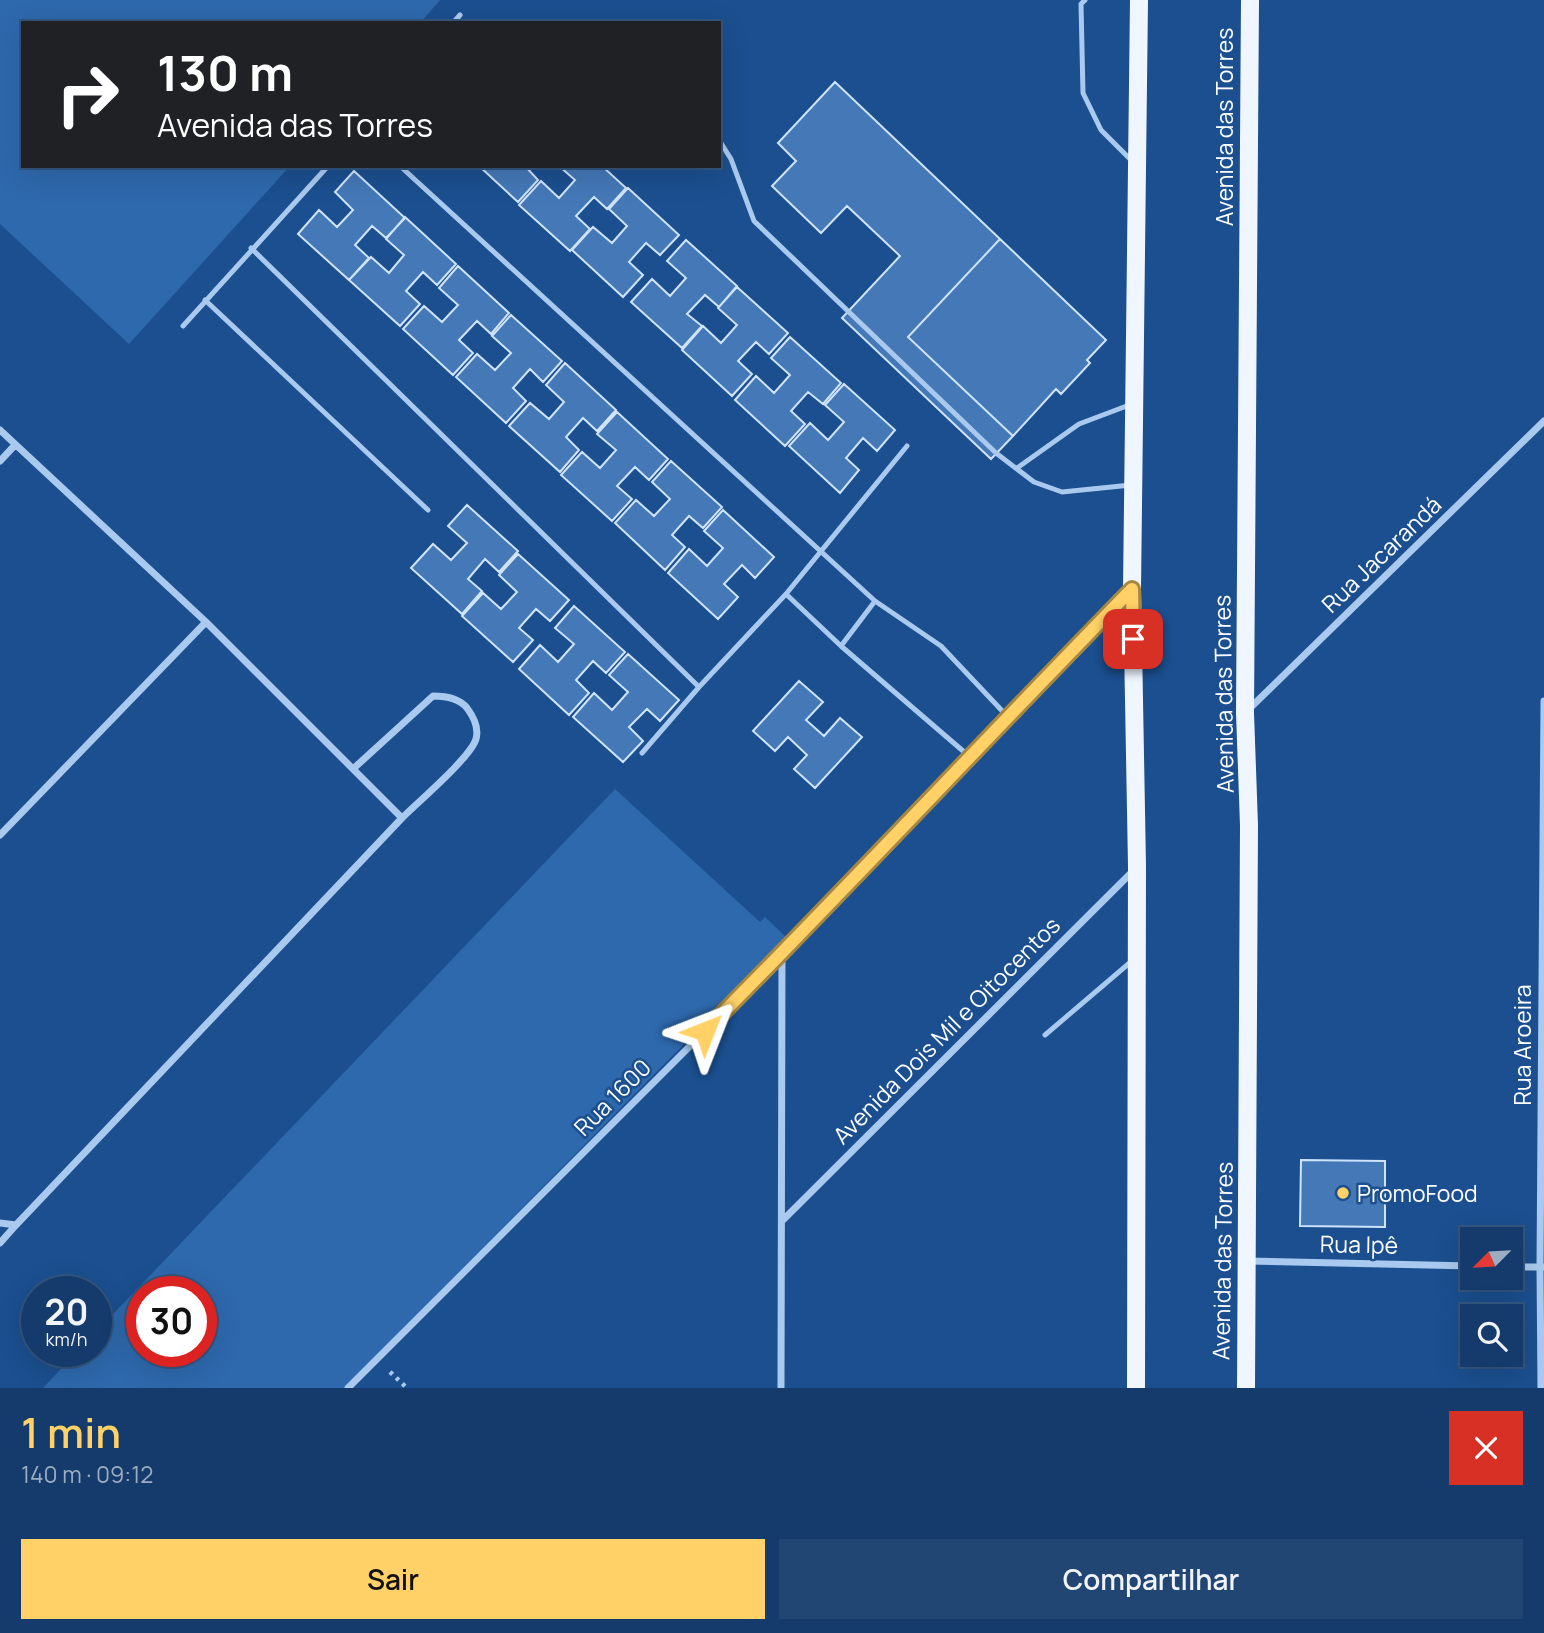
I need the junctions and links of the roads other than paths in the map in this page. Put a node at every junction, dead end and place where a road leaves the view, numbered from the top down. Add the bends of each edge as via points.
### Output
1 (1085, 0) edge
2 (1139, 0) edge
3 (1250, 0) edge
4 (460, 15) dead end
5 (455, 21) edge
6 (721, 143) edge
7 (1137, 166) junction
8 (326, 168) edge
9 (402, 168) edge
10 (251, 248) junction
11 (205, 300) junction
12 (183, 326) dead end
13 (1134, 403) junction
14 (1544, 421) edge
15 (0, 430) edge
16 (15, 445) junction
17 (907, 446) dead end
18 (0, 461) edge
19 (1017, 468) junction
20 (1133, 485) junction
21 (428, 510) dead end
22 (820, 552) junction
23 (1132, 589) junction
24 (786, 594) junction
25 (875, 601) junction
26 (206, 622) junction
27 (841, 646) junction
28 (699, 687) junction
29 (1544, 702) edge
30 (1245, 713) junction
31 (1007, 716) junction
32 (642, 753) dead end
33 (970, 757) junction
34 (353, 769) junction
35 (402, 818) junction
36 (0, 835) edge
37 (1137, 866) junction
38 (782, 954) junction
39 (1137, 956) junction
40 (1045, 1035) dead end
41 (782, 1221) junction
42 (0, 1223) edge
43 (16, 1226) junction
44 (0, 1243) edge
45 (1245, 1261) junction
46 (1460, 1266) edge
47 (1523, 1267) edge
48 (1542, 1267) edge
49 (348, 1388) edge
50 (781, 1388) edge
51 (1136, 1388) edge
52 (1246, 1388) edge
53 (1541, 1388) edge

1 - 7 lane via 1081,4 1083,93 1101,130
2 - 7 main road
3 - 30 main road, Avenida das Torres
4 - 5 lane
6 - 19 lane via 754,222
7 - 13 main road
8 - 10 lane
9 - 22 lane
10 - 11 lane
10 - 28 lane
11 - 12 lane
11 - 21 lane
13 - 19 lane via 1079,424
13 - 20 main road
14 - 30 street, Rua Jacarandá
15 - 16 street
16 - 18 street
16 - 26 street
17 - 22 lane
19 - 20 lane via 1034,482 1062,492
20 - 23 main road
22 - 24 lane
22 - 25 lane
23 - 31 street, Rua 1600
23 - 37 main road
24 - 27 lane
24 - 28 lane
25 - 27 lane
25 - 31 lane via 941,646
26 - 34 street
26 - 36 street
27 - 33 lane
28 - 32 lane
29 - 48 street, Rua Aroeira
30 - 45 main road, Avenida das Torres via 1250,825
31 - 33 street, Rua 1600
33 - 38 street, Rua 1600
34 - 35 street
34 - 35 street via 433,696 446,695 464,705 474,718 476,738 467,754
35 - 43 street
37 - 39 main road
37 - 41 street, Avenida Dois Mil e Oitocentos
38 - 41 street
38 - 49 street, Rua 1600
39 - 40 lane
39 - 51 main road
41 - 50 street
42 - 43 street
43 - 44 street
45 - 46 street, Rua Ipê
45 - 52 main road, Avenida das Torres
47 - 48 street
48 - 53 street, Rua Aroeira

